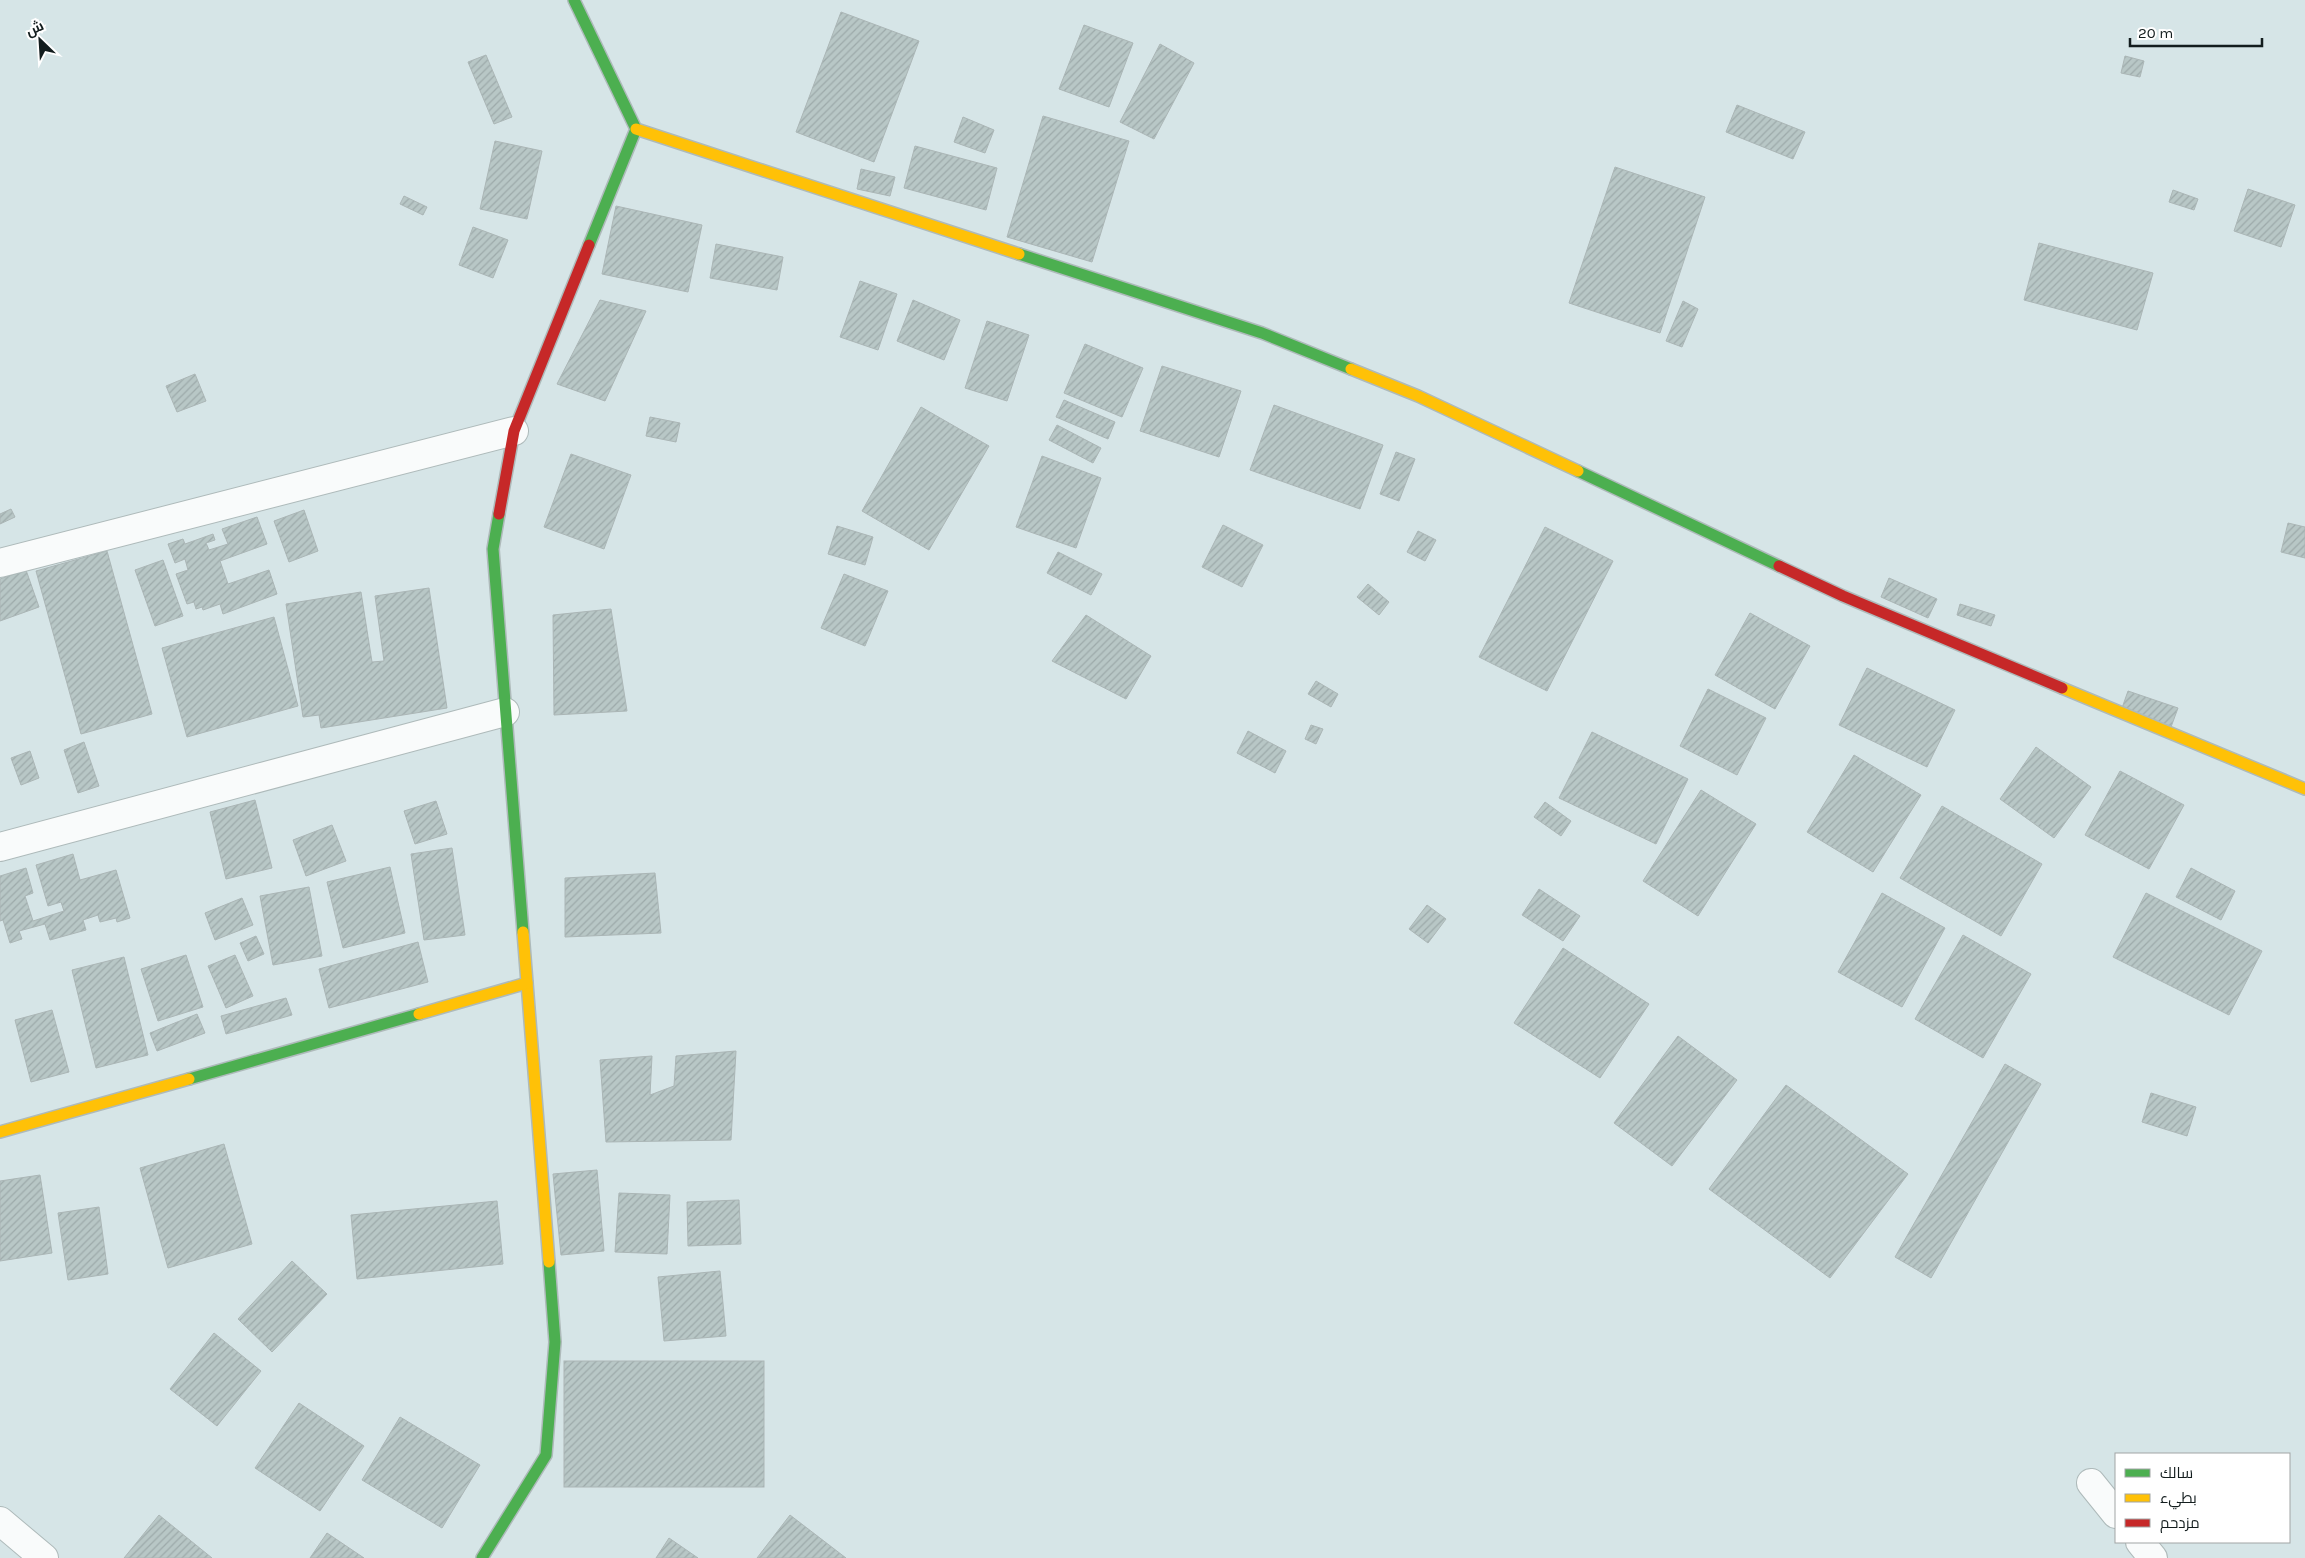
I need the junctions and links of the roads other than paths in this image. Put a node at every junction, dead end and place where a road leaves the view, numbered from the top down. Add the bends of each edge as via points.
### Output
1 (574, 0) edge
2 (636, 129) junction
3 (514, 431) junction
4 (0, 563) edge
5 (505, 712) junction
6 (2305, 789) edge
7 (0, 847) edge
8 (526, 983) junction
9 (0, 1132) edge
10 (2091, 1483) dead end
11 (2115, 1513) edge
12 (0, 1521) edge
13 (2141, 1543) edge
14 (19, 1548) edge
15 (44, 1558) edge
16 (482, 1558) edge
17 (2153, 1558) edge

1 - 2 street
2 - 3 street
2 - 6 street via 1262,333 1418,396 1843,596
3 - 4 street
3 - 5 street via 493,549
5 - 7 street
5 - 8 street
8 - 9 street
8 - 16 street via 555,1342 546,1456
10 - 11 street
12 - 14 street
13 - 17 street
14 - 15 street

